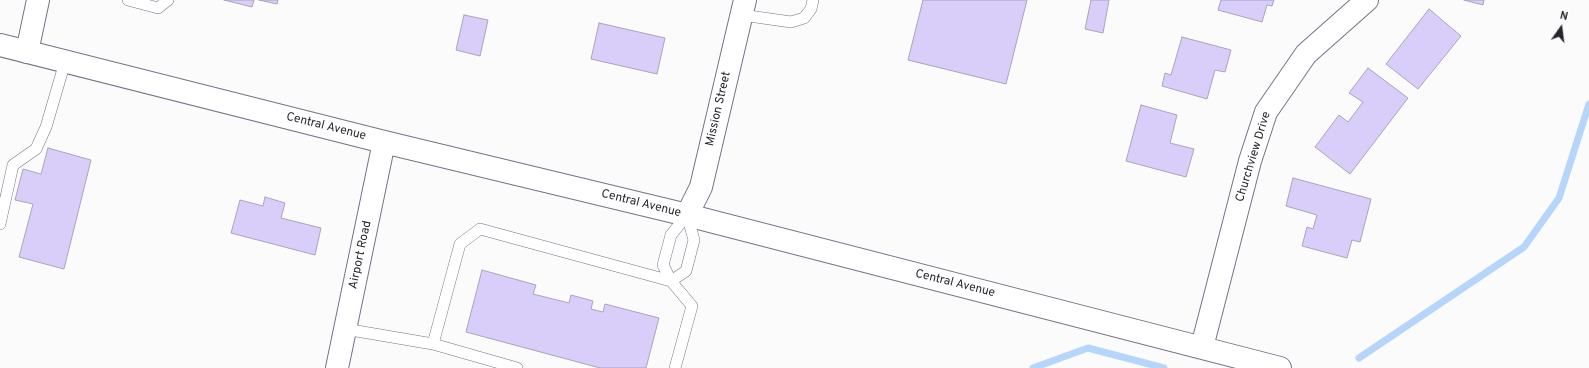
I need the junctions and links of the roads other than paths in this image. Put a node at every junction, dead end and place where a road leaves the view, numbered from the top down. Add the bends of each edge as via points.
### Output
1 (38, 0) edge
2 (128, 0) edge
3 (168, 0) edge
4 (813, 0) edge
5 (1367, 0) edge
6 (743, 7) edge
7 (0, 45) edge
8 (27, 52) junction
9 (65, 62) junction
10 (384, 142) junction
11 (687, 215) junction
12 (0, 224) edge
13 (671, 281) junction
14 (345, 329) junction
15 (433, 344) junction
16 (1202, 347) junction
17 (337, 368) edge
18 (517, 368) edge
19 (675, 368) edge
20 (1280, 368) edge

1 - 8 street
2 - 3 lane via 158,8
4 - 6 lane via 811,9 804,18 791,22
5 - 16 street, Churchview Drive via 1306,54 1266,112 1250,161
6 - 11 street, Mission Street via 701,187
7 - 8 street, Central Avenue
8 - 9 street, Central Avenue
9 - 10 street, Central Avenue
9 - 12 lane via 46,127 36,149 14,164
10 - 11 street, Central Avenue
10 - 14 street, Airport Road
11 - 13 lane via 671,235 663,266
11 - 13 lane via 694,240 686,271
11 - 16 street, Central Avenue
13 - 15 lane via 480,230 460,244
13 - 19 lane via 692,306
14 - 15 lane
14 - 17 street, Airport Road
15 - 18 lane
16 - 20 street, Central Avenue

